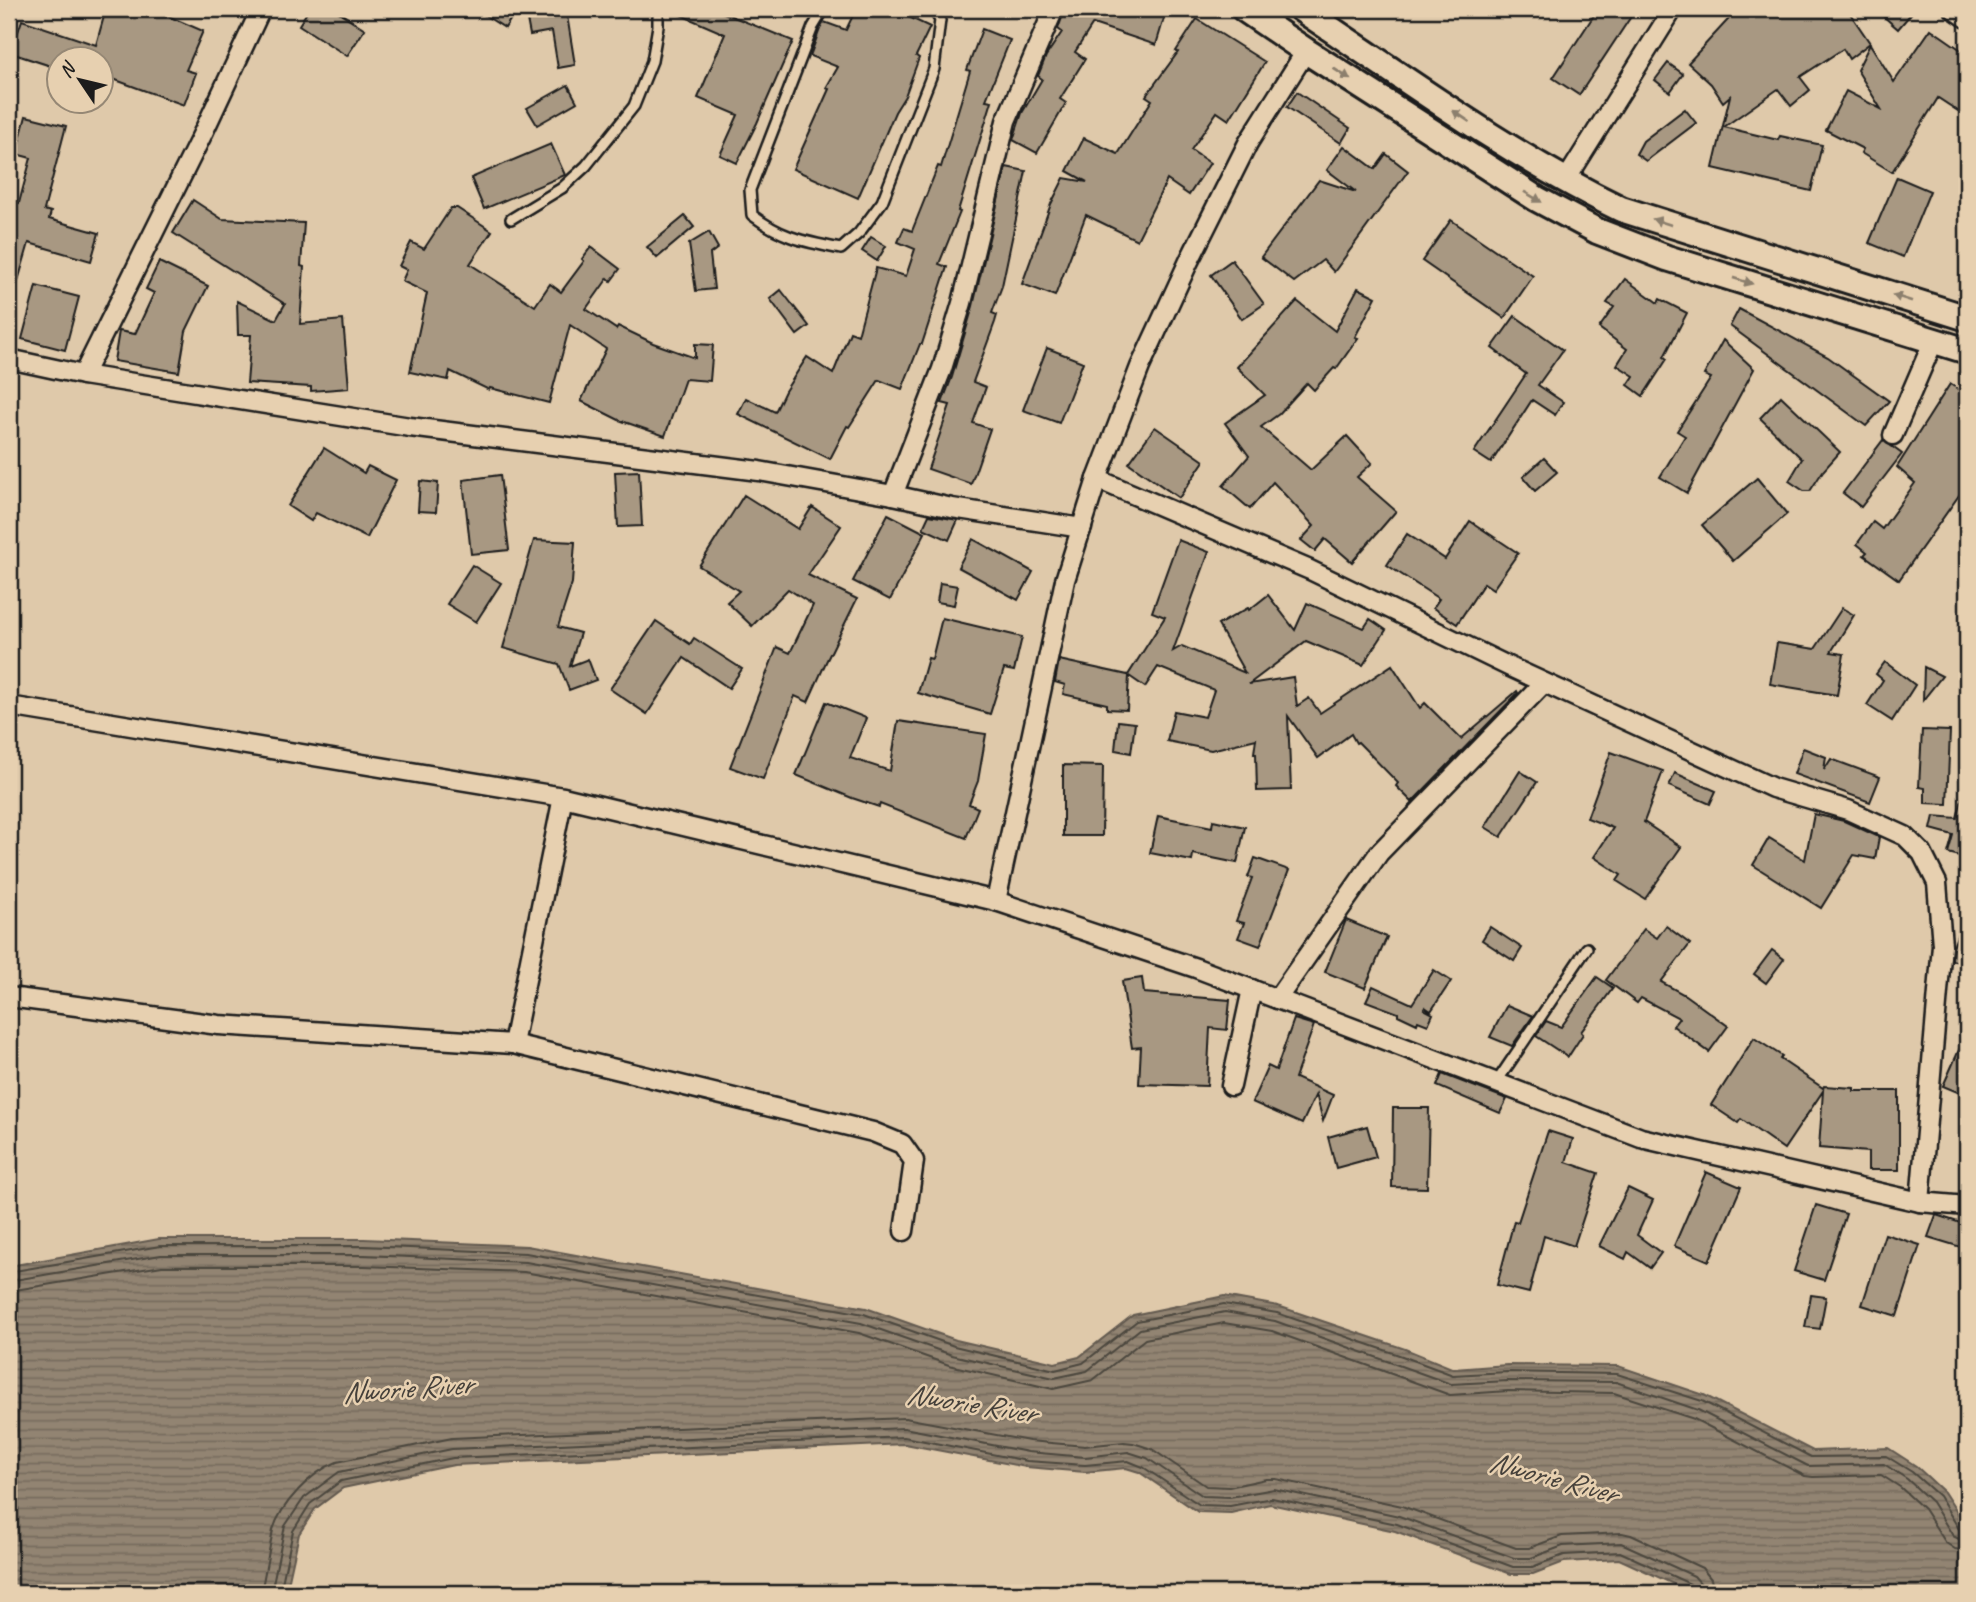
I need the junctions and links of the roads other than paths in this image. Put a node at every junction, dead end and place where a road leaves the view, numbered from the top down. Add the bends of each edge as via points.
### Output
1 (261, 9) edge
2 (658, 9) edge
3 (824, 9) edge
4 (933, 9) edge
5 (1054, 9) edge
6 (1244, 9) edge
7 (1301, 9) edge
8 (1673, 9) edge
9 (1954, 9) edge
10 (1967, 18) edge
11 (1306, 51) junction
12 (1566, 180) junction
13 (511, 219) dead end
14 (1967, 318) edge
15 (1934, 340) junction
16 (1967, 351) edge
17 (9, 359) edge
18 (83, 375) junction
19 (1893, 435) dead end
20 (1097, 479) junction
21 (893, 495) junction
22 (1082, 528) junction
23 (1544, 683) junction
24 (9, 706) edge
25 (563, 797) junction
26 (996, 901) junction
27 (1587, 948) dead end
28 (1252, 989) junction
29 (9, 997) edge
30 (1277, 999) junction
31 (513, 1044) junction
32 (1496, 1083) junction
33 (1231, 1086) dead end
34 (1920, 1202) junction
35 (1967, 1206) edge
36 (904, 1231) dead end

1 - 18 street
2 - 13 lane via 652,61 634,106 586,166 562,188
3 - 4 lane via 750,190 752,215 770,229 795,240 841,249 882,202 934,69 940,20
5 - 21 street via 1006,121 962,303
6 - 11 main road
12 -> 7 main road via 1486,133
8 - 12 street
9 - 10 street
11 -> 15 main road via 1537,200 1597,231 1667,258
11 - 20 street via 1248,143 1189,261 1140,367
14 -> 12 main road via 1621,209
15 - 16 main road
15 - 19 street
17 - 18 street
18 - 21 street via 410,428 759,471
20 - 22 street
20 - 23 street via 1310,570
21 - 22 street
22 - 26 street via 1065,580
23 - 30 street via 1379,853
23 - 34 street via 1773,788 1848,810 1905,836 1923,853 1937,883 1942,945
24 - 25 street
25 - 26 street
25 - 31 street
26 - 28 street
27 - 32 lane
28 - 30 street
28 - 33 street
29 - 31 street via 219,1025
30 - 32 street
31 - 36 street via 873,1132 902,1144 914,1161
32 - 34 street via 1641,1138
34 - 35 street

